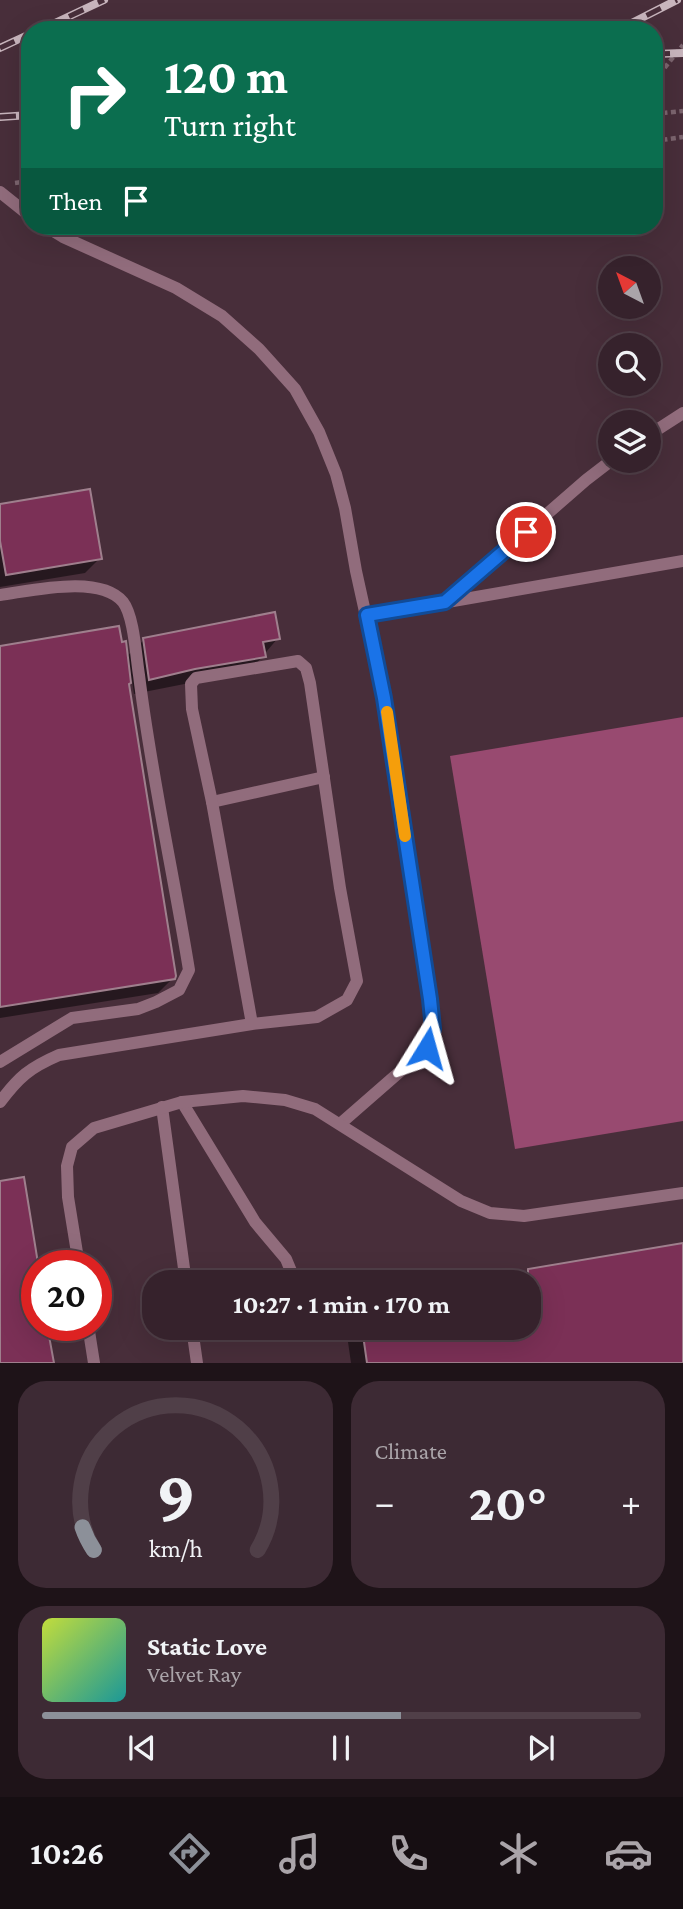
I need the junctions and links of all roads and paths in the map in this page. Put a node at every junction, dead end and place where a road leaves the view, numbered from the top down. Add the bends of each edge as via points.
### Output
1 (683, 45) edge
2 (663, 70) edge
3 (683, 111) edge
4 (663, 113) edge
5 (683, 137) edge
6 (663, 140) edge
7 (0, 192) edge
8 (21, 209) edge
9 (60, 235) edge
10 (683, 414) edge
11 (661, 428) edge
12 (598, 471) edge
13 (683, 561) edge
14 (0, 595) edge
15 (445, 602) junction
16 (367, 615) junction
17 (324, 777) junction
18 (212, 802) junction
19 (252, 1024) junction
20 (0, 1062) edge
21 (0, 1102) edge
22 (182, 1102) junction
23 (162, 1107) junction
24 (340, 1124) junction
25 (683, 1193) edge
26 (77, 1250) edge
27 (184, 1270) edge
28 (291, 1270) edge
29 (194, 1340) edge
30 (91, 1341) edge
31 (94, 1363) edge
32 (197, 1363) edge

1 - 2 path
3 - 4 path
5 - 6 path
7 - 8 lane
9 - 16 lane via 177,288 222,316 260,349 295,389 336,474
10 - 11 lane
12 - 15 lane
13 - 15 lane
14 - 20 lane via 69,585 108,591 124,603 133,631 149,755 189,970 179,990 156,1002 138,1009 72,1018
15 - 16 lane
16 - 24 lane via 384,698 433,1029 427,1048
17 - 18 lane
17 - 18 lane via 310,682 298,661 197,678 191,684 192,709
17 - 19 lane via 357,981 347,1000 317,1017
18 - 19 lane
19 - 21 lane via 59,1055 34,1065
22 - 23 lane
22 - 24 lane via 243,1096 285,1100 315,1109
22 - 28 lane via 255,1222
23 - 26 lane via 94,1128 72,1147 68,1197
23 - 27 lane
24 - 25 lane via 461,1201 490,1213 524,1216
29 - 32 lane
30 - 31 lane

